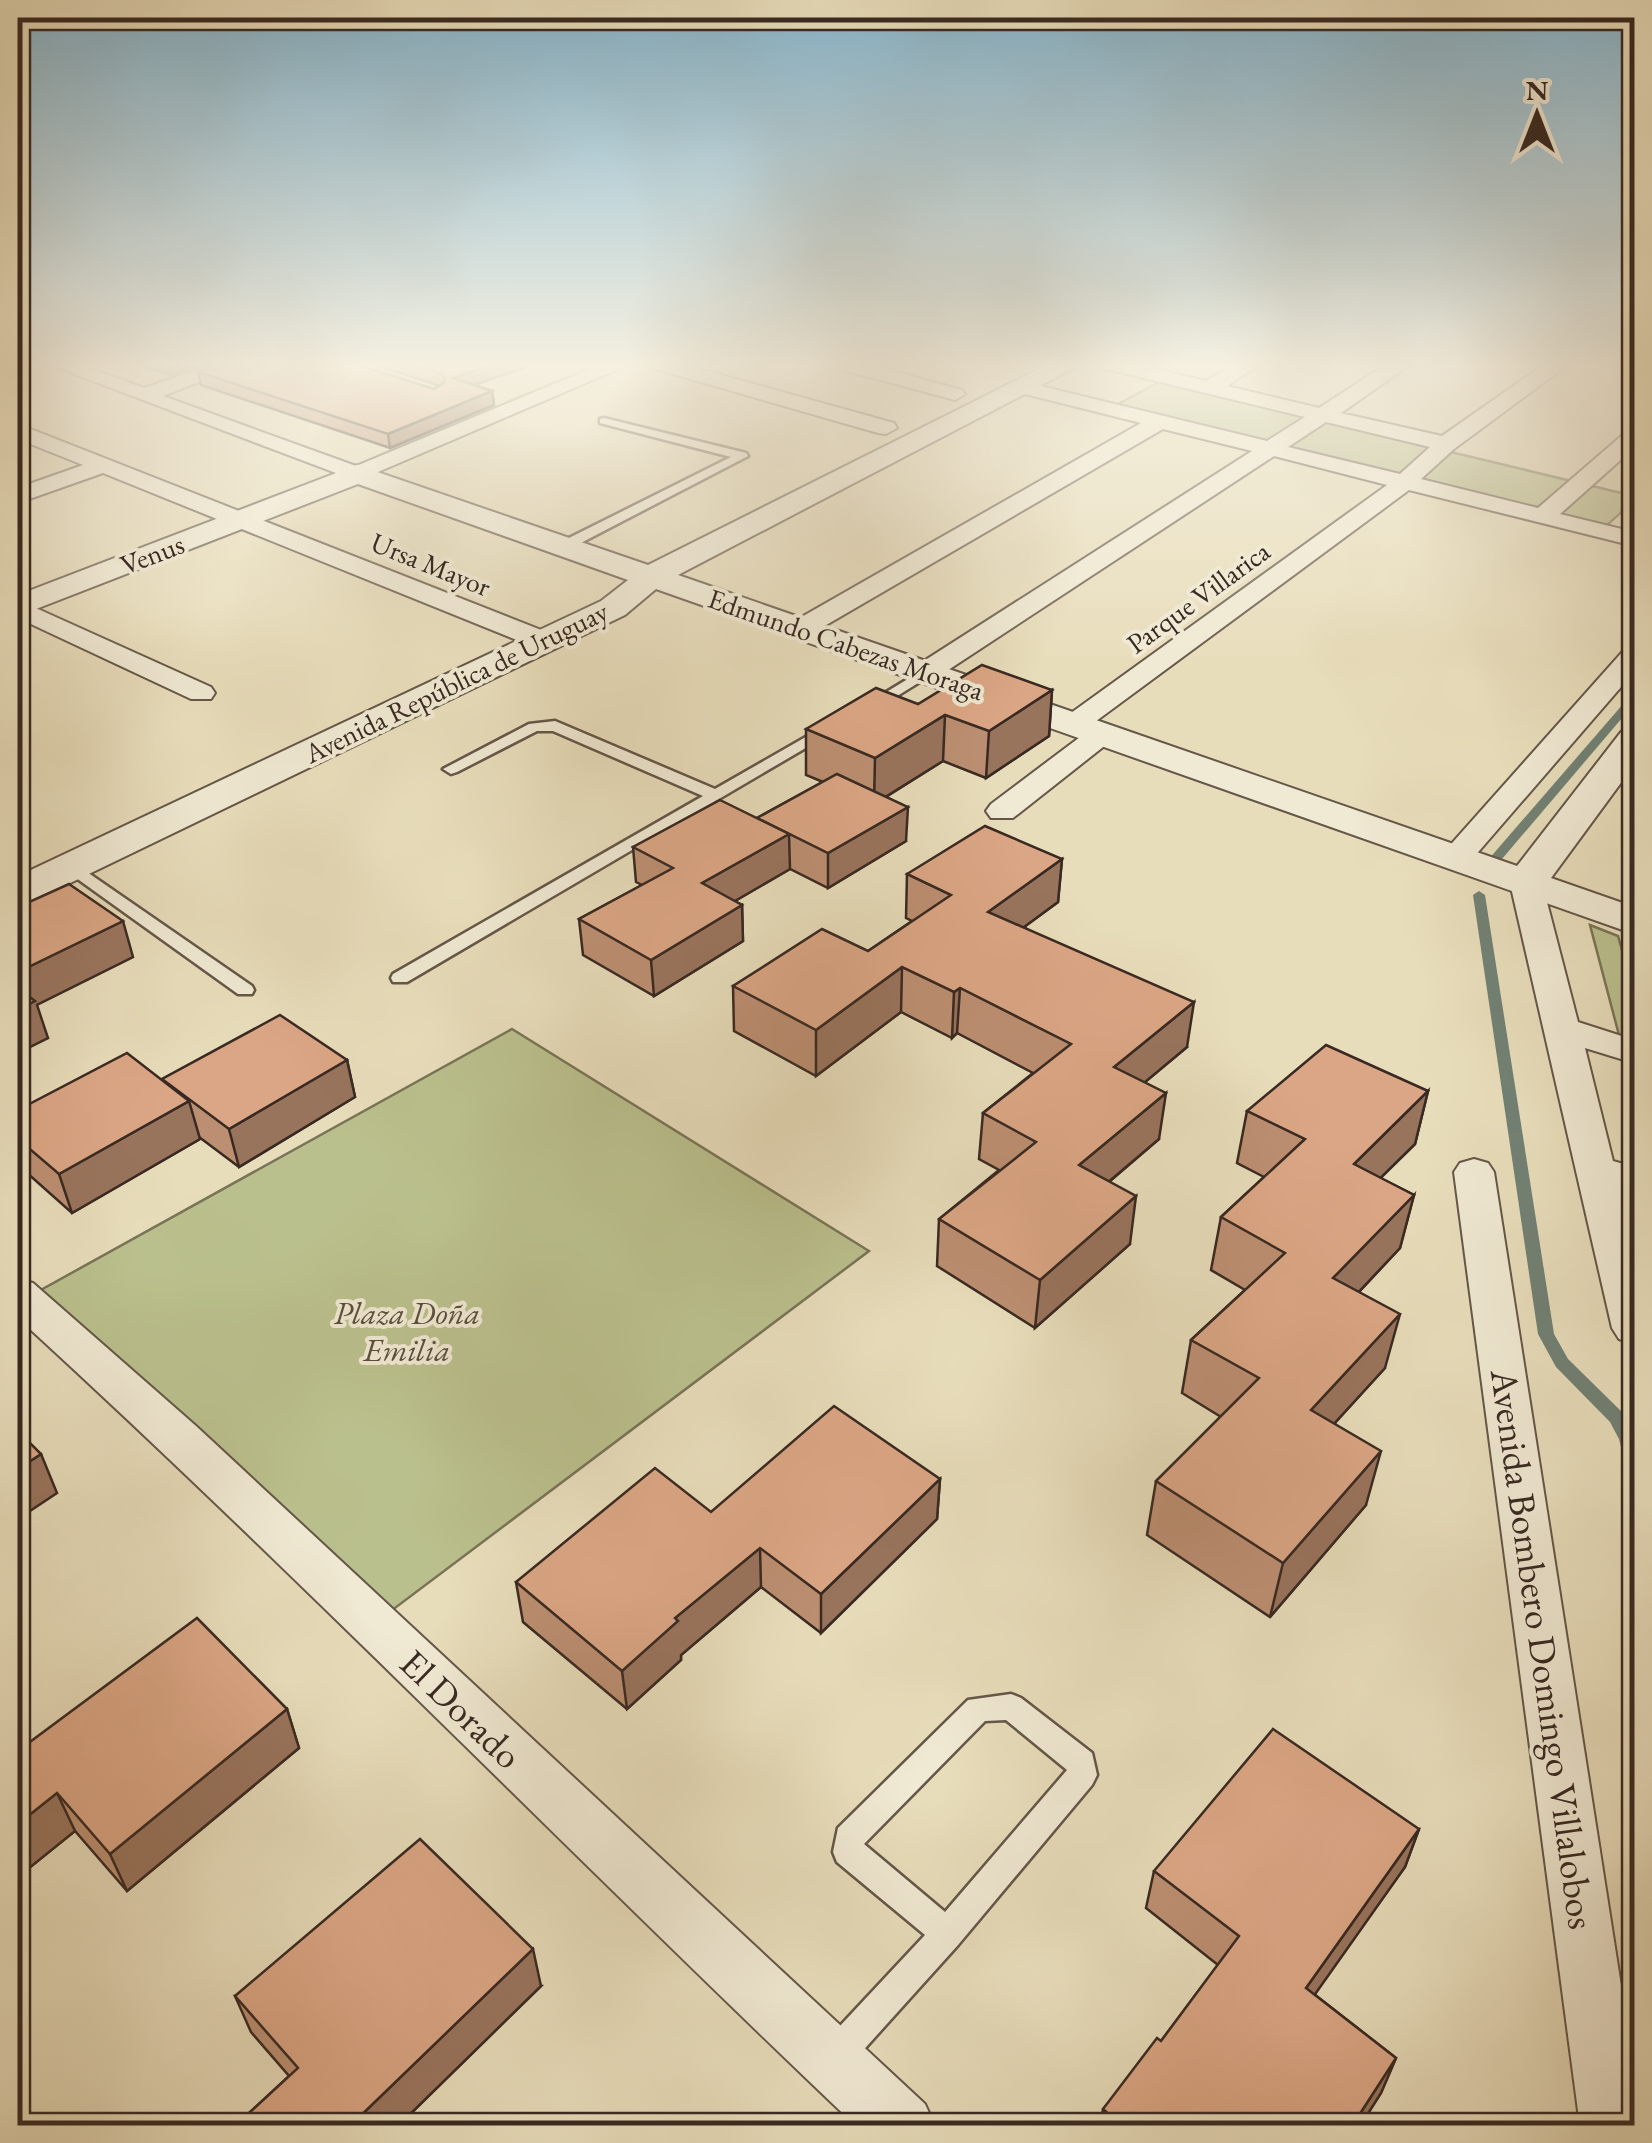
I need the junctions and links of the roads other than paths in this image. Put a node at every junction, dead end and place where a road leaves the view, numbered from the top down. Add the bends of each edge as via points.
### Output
1 (330, 464) edge
2 (381, 464) edge
3 (726, 464) edge
4 (849, 464) edge
5 (1086, 464) edge
6 (1243, 464) edge
7 (1332, 464) edge
8 (1424, 464) edge
9 (1603, 464) edge
10 (103, 465) joint
11 (357, 474) junction
12 (1405, 482) junction
13 (18, 496) edge
14 (1543, 516) junction
15 (239, 520) junction
16 (1634, 539) edge
17 (566, 546) junction
18 (652, 576) junction
19 (18, 607) edge
20 (800, 629) junction
21 (544, 640) junction
22 (1634, 656) edge
23 (926, 672) junction
24 (201, 693) dead end
25 (1088, 729) junction
26 (1634, 740) edge
27 (451, 769) dead end
28 (713, 794) junction
29 (1002, 810) dead end
30 (1456, 858) junction
31 (70, 866) junction
32 (1526, 883) junction
33 (18, 892) edge
34 (1634, 921) edge
35 (400, 978) dead end
36 (245, 990) dead end
37 (1562, 1028) junction
38 (1634, 1052) edge
39 (1596, 1169) junction
40 (1474, 1172) dead end
41 (1634, 1182) edge
42 (20, 1299) edge
43 (1634, 1328) edge
44 (947, 1934) junction
45 (832, 2059) junction
46 (904, 2126) edge
47 (1612, 2126) edge

1 - 11 street, Edmundo Cabezas Moraga
2 - 11 street, Venus
3 - 17 lane
4 - 18 street, Avenida República de Uruguay
5 - 20 street
6 - 23 street
7 - 12 street
8 - 12 street, Parque Villarica
9 - 14 street
10 - 13 street
10 - 15 street, Ursa Mayor
11 - 15 street, Venus
11 - 17 street, Edmundo Cabezas Moraga
12 - 14 street
12 - 25 street, Parque Villarica
14 - 16 street
15 - 19 street, Venus
15 - 21 street, Ursa Mayor
17 - 18 street, Edmundo Cabezas Moraga
18 - 20 street, Edmundo Cabezas Moraga
18 - 21 street, Avenida República de Uruguay via 612,608
19 - 24 street
20 - 23 street, Edmundo Cabezas Moraga
21 - 31 street, Avenida República de Uruguay
22 - 30 street
23 - 25 street, Edmundo Cabezas Moraga
23 - 28 lane
25 - 29 street, Parque Villarica
25 - 30 street, Edmundo Cabezas Moraga
26 - 32 street
27 - 28 lane via 534,727 555,726
28 - 35 lane
30 - 32 street, Edmundo Cabezas Moraga
31 - 33 street, Avenida República de Uruguay
31 - 36 lane
32 - 34 street, Edmundo Cabezas Moraga
32 - 37 street
37 - 38 street
37 - 39 street
39 - 41 street
39 - 43 street
40 - 47 street, Avenida Bombero Domingo Villalobos
42 - 45 street, El Dorado via 180,1440
44 - 44 lane via 1082,1775 1082,1762 1011,1706 978,1710 849,1838 848,1852
44 - 45 lane
45 - 46 street, El Dorado

